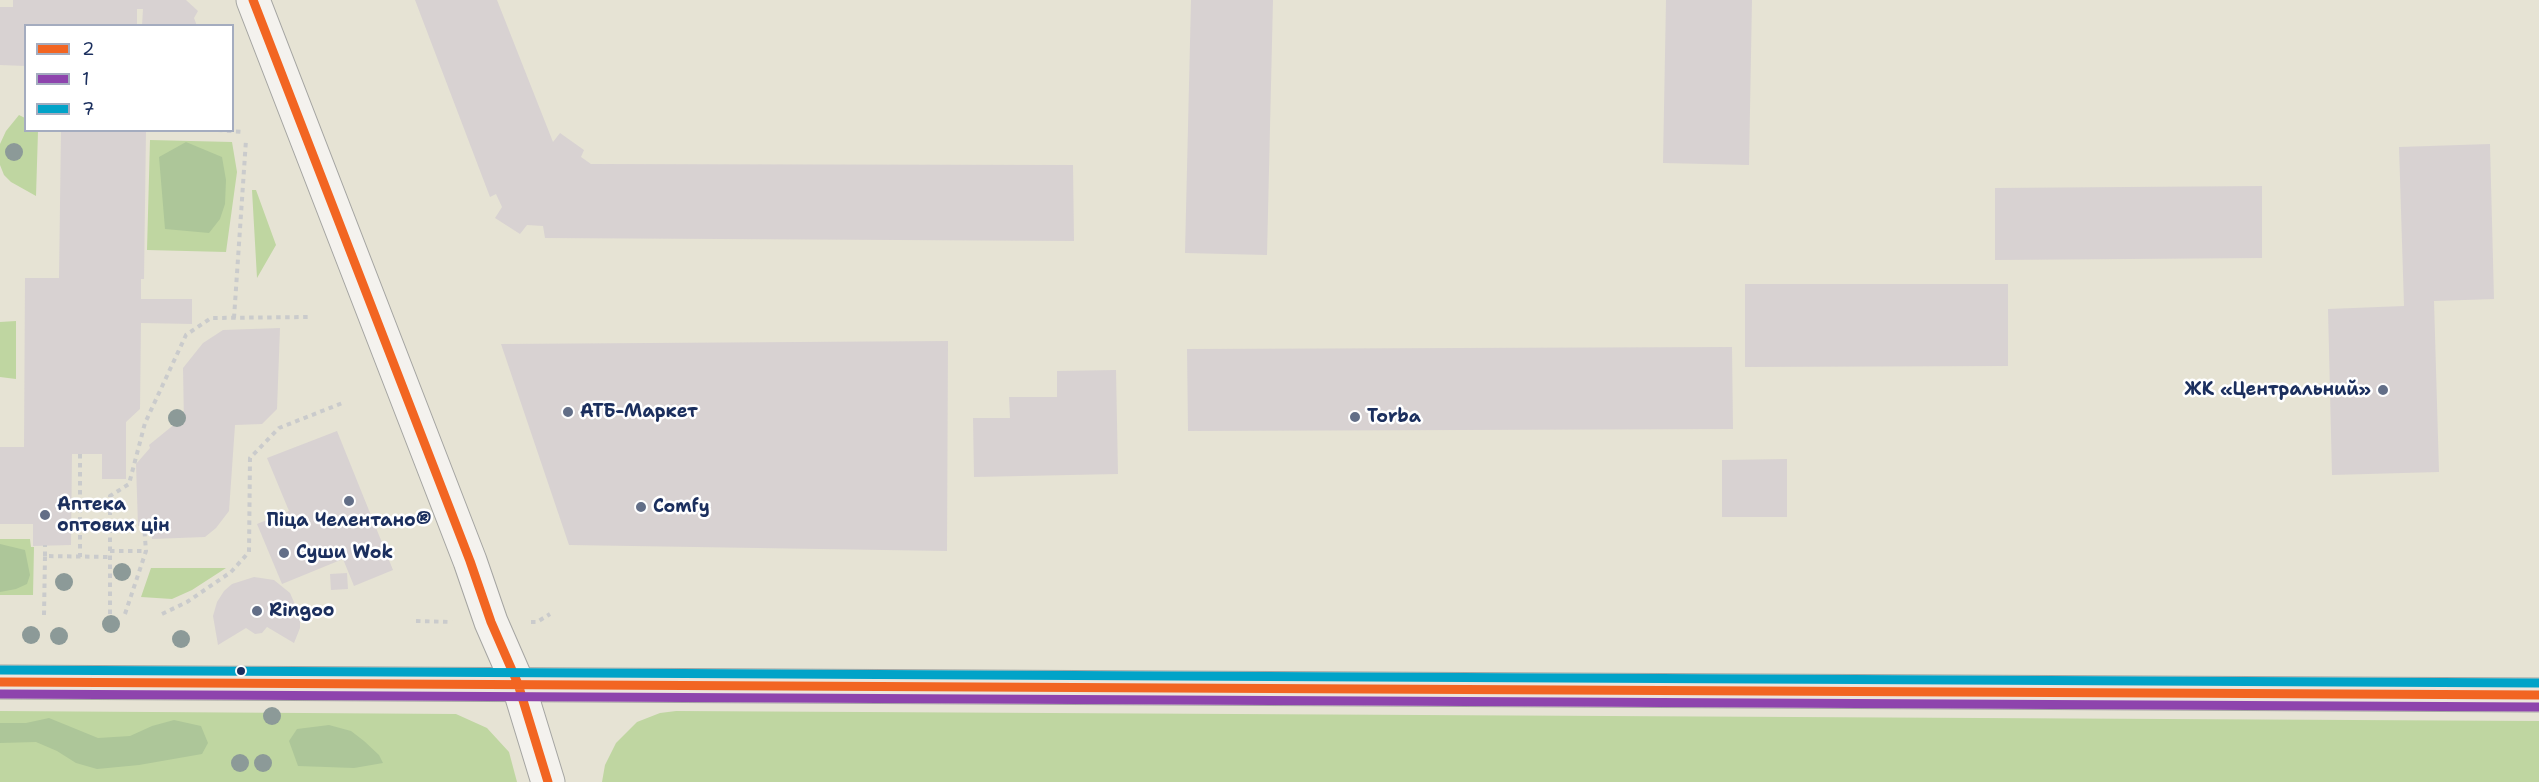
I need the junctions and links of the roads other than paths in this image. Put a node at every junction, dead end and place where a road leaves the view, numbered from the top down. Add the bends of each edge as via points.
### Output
1 (253, 0) edge
2 (0, 682) edge
3 (518, 684) junction
4 (2539, 694) edge
5 (548, 782) edge

1 - 3 street
2 - 3 main road
3 - 4 main road
3 - 5 street

